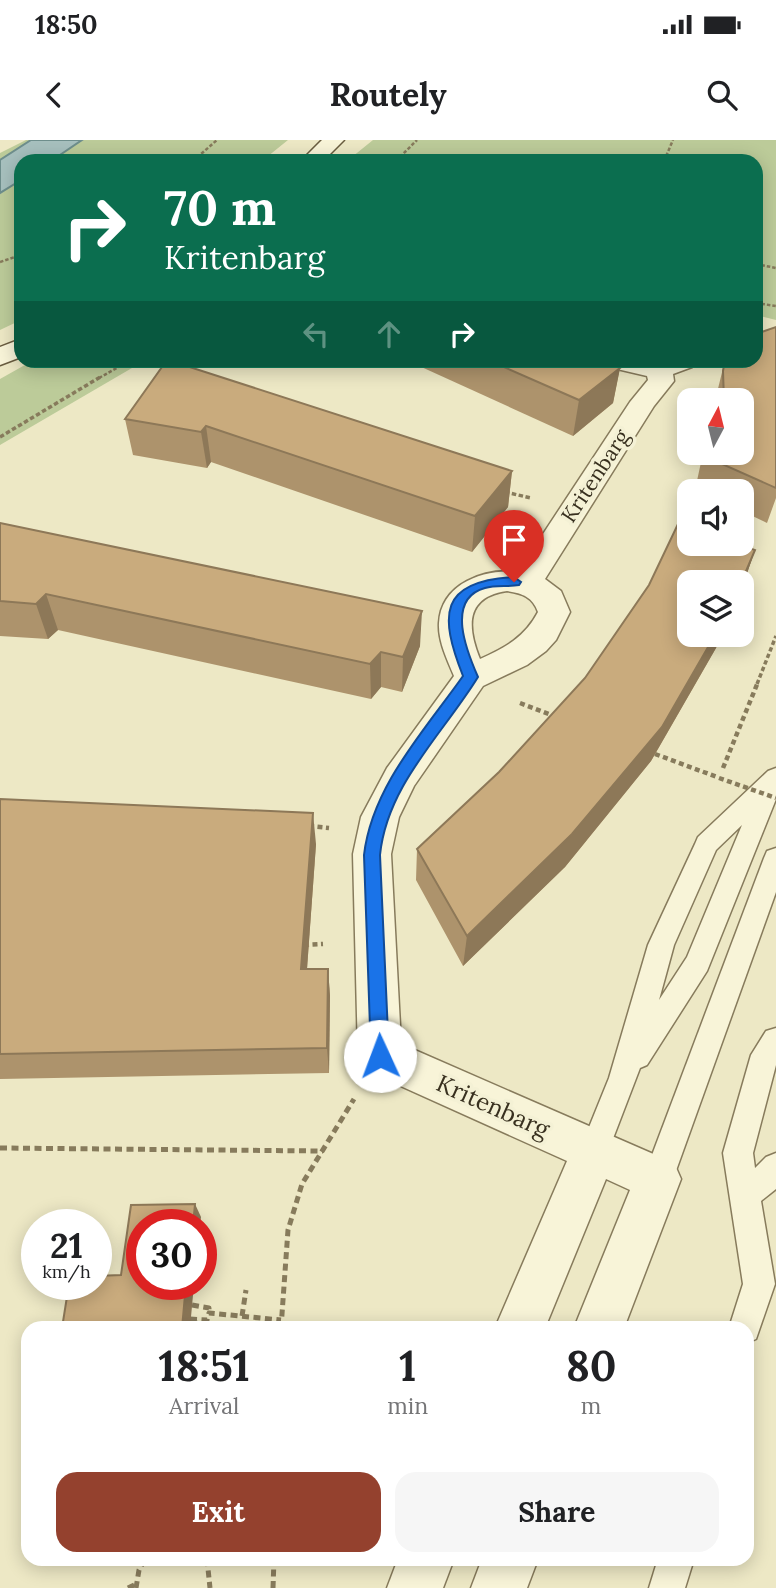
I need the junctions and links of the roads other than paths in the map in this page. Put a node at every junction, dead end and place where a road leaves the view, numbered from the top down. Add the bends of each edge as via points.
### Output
1 (334, 140) edge
2 (319, 154) edge
3 (670, 368) edge
4 (526, 584) junction
5 (471, 677) junction
6 (774, 786) edge
7 (776, 858) edge
8 (776, 1040) edge
9 (623, 1078) junction
10 (594, 1152) junction
11 (776, 1167) edge
12 (658, 1179) junction
13 (745, 1195) junction
14 (767, 1276) edge
15 (523, 1321) edge
16 (602, 1321) edge
17 (748, 1321) edge
18 (423, 1566) edge
19 (507, 1566) edge
20 (674, 1566) edge
21 (415, 1588) edge
22 (499, 1588) edge
23 (667, 1588) edge

1 - 2 street
3 - 4 street, Kritenbarg via 643,402
4 - 5 street via 549,598 552,620 534,643 515,657
4 - 5 street via 486,583 467,592 460,603 455,617 458,645
5 - 10 street, Kritenbarg via 400,778 374,834 380,1056
6 - 9 lane via 698,963
6 - 9 lane via 707,844 661,945
7 - 12 lane
8 - 13 lane via 765,1055 738,1153
9 - 10 lane
10 - 12 street, Kritenbarg
10 - 15 street
11 - 13 lane
12 - 16 street
13 - 14 lane
14 - 17 lane
18 - 21 street
19 - 22 street
20 - 23 lane

